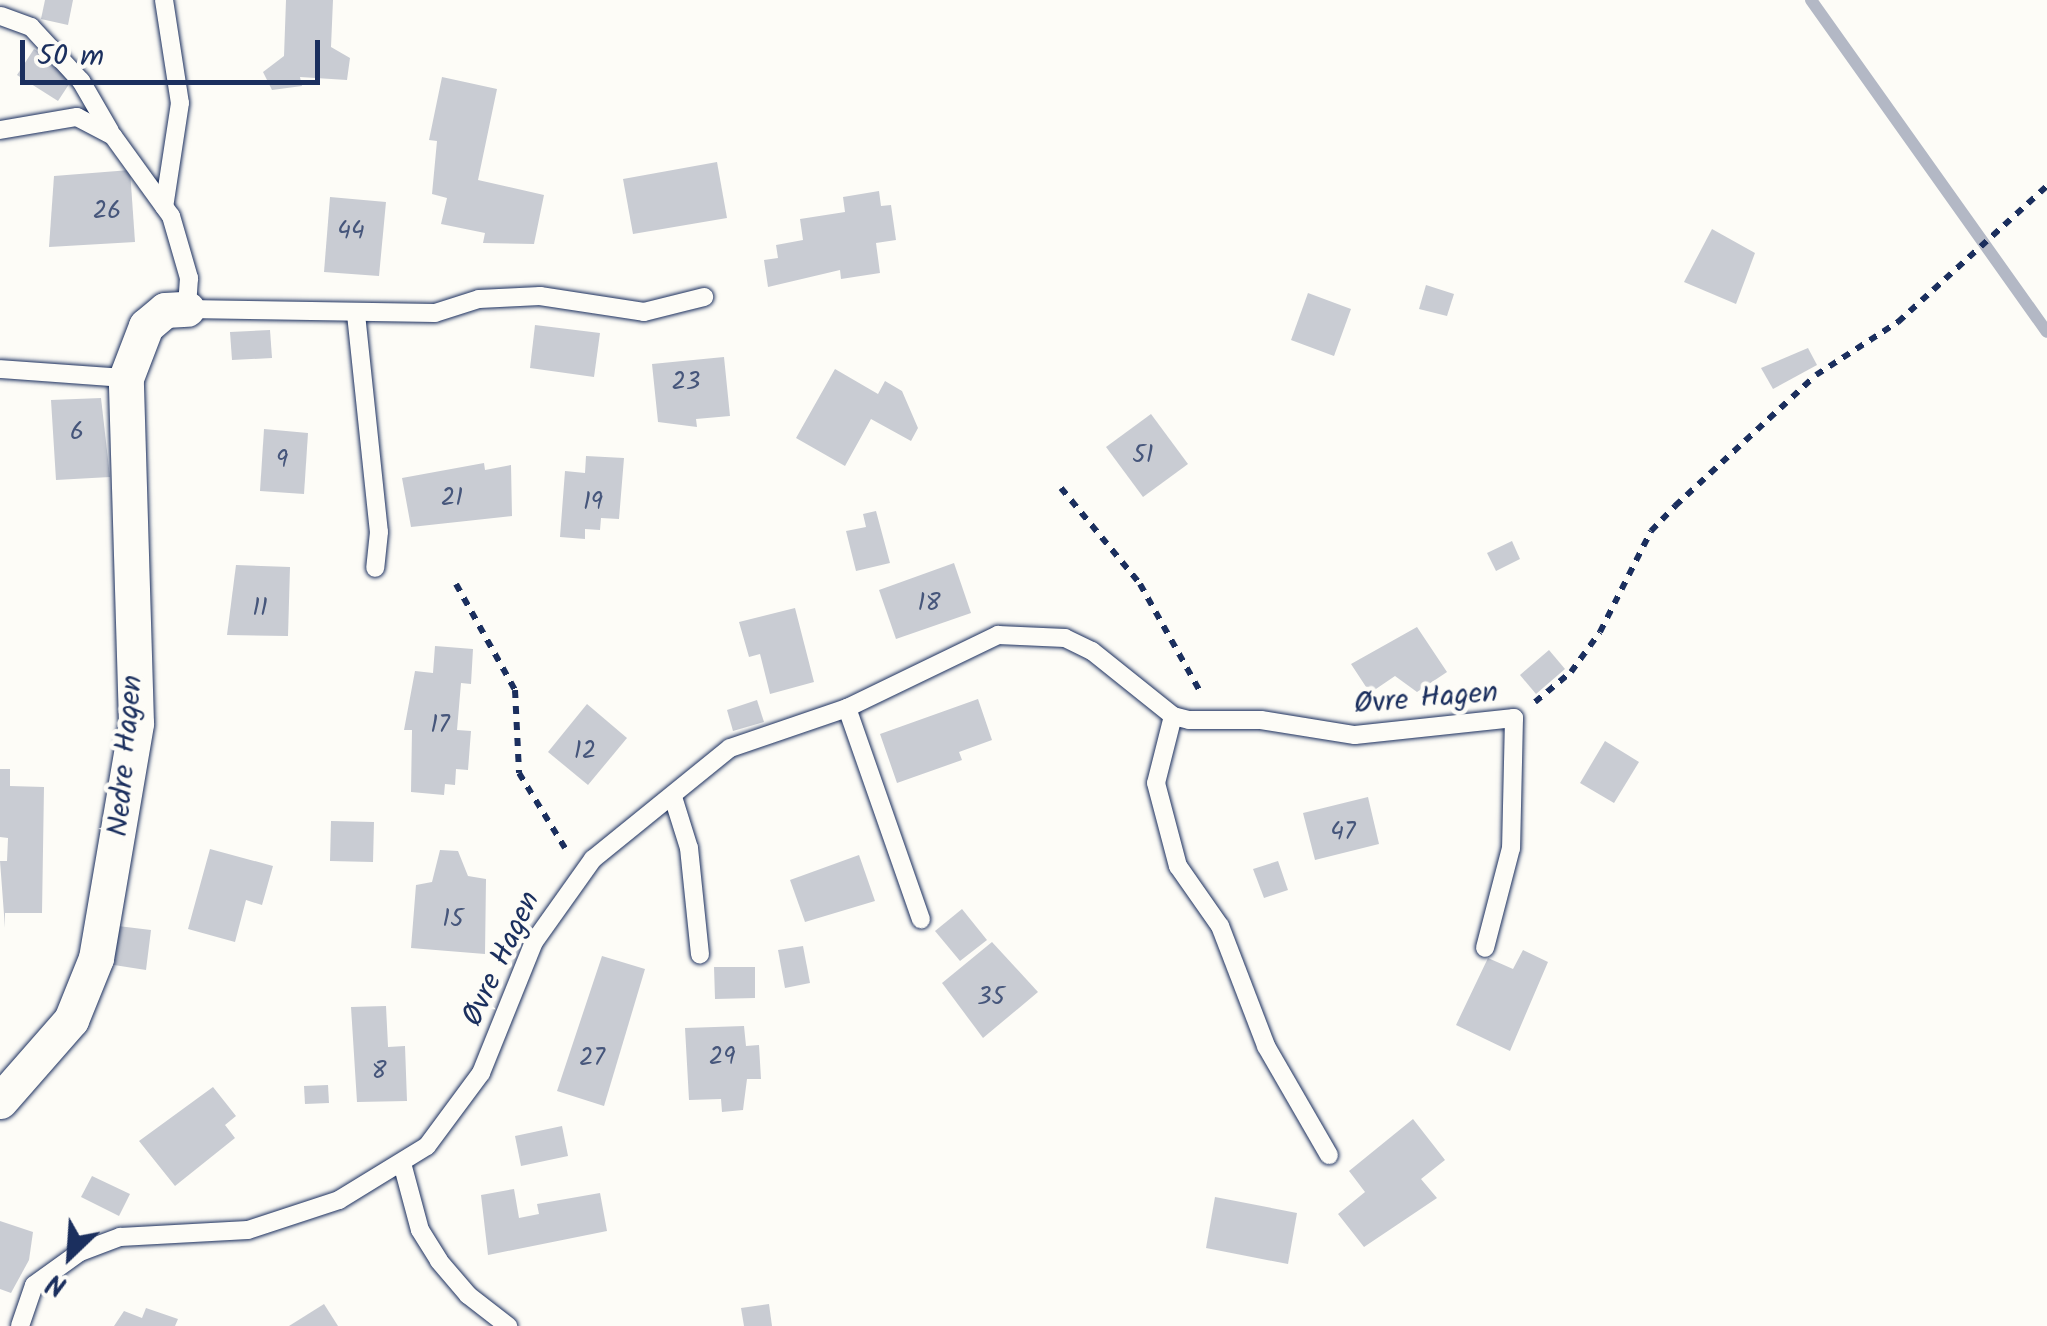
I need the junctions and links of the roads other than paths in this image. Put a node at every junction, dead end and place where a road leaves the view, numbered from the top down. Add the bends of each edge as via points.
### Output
1 (164, 0) edge
2 (1, 16) edge
3 (0, 130) edge
4 (113, 136) junction
5 (164, 207) junction
6 (704, 297) dead end
7 (186, 309) junction
8 (356, 314) junction
9 (0, 370) edge
10 (126, 378) junction
11 (375, 568) dead end
12 (847, 708) junction
13 (1173, 716) junction
14 (673, 797) junction
15 (921, 918) dead end
16 (1485, 948) dead end
17 (700, 954) dead end
18 (0, 1101) edge
19 (1328, 1156) dead end
20 (402, 1163) junction
21 (20, 1326) edge
22 (508, 1326) edge

1 - 5 lane via 180,103
2 - 4 lane via 31,26 82,80
3 - 4 lane via 77,117
4 - 5 lane
5 - 7 lane via 188,278
6 - 8 lane, Nedre Hagen via 644,312 540,296 479,299 435,313
7 - 8 lane, Nedre Hagen via 290,306
7 - 10 street, Nedre Hagen via 164,310 146,326
8 - 11 lane via 380,532
9 - 10 lane
10 - 18 street, Nedre Hagen via 136,723 122,834 86,990 71,1020
12 - 13 lane, Øvre Hagen via 998,635 1037,633 1092,651
12 - 14 lane, Øvre Hagen via 730,748
12 - 15 lane
13 - 16 lane, Øvre Hagen via 1260,720 1355,735 1514,718 1511,848
13 - 19 lane via 1156,784 1178,866 1220,926 1266,1046
14 - 17 lane via 689,848
14 - 20 lane, Øvre Hagen via 581,870 534,942 481,1073 426,1146
20 - 21 lane, Øvre Hagen via 338,1200 248,1230 120,1237 80,1252 34,1285
20 - 22 lane via 420,1230 439,1261

